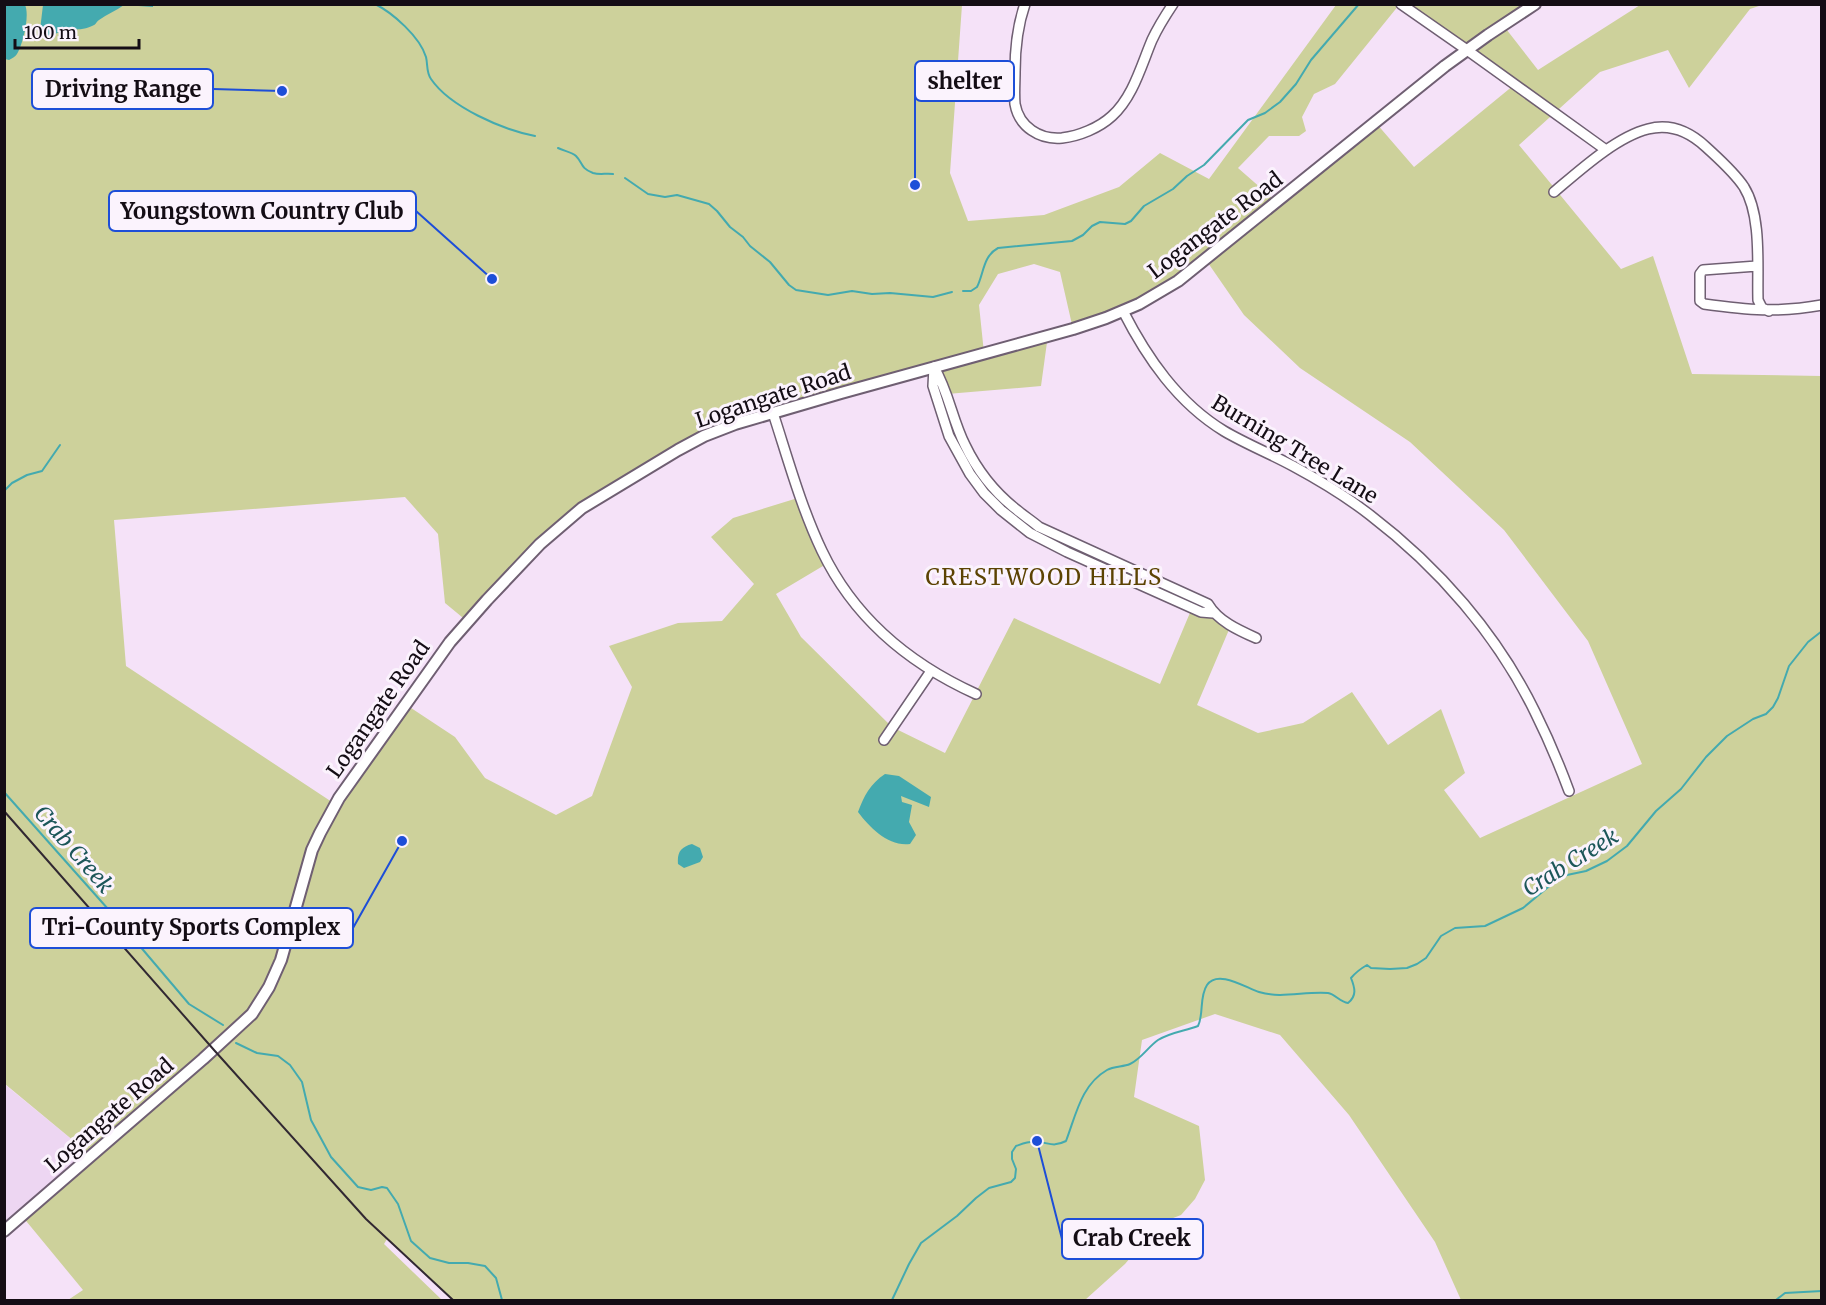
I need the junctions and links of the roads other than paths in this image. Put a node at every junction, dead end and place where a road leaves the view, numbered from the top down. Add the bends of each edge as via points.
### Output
1 (1025, 4) edge
2 (1173, 4) edge
3 (1401, 4) edge
4 (1535, 4) edge
5 (1467, 50) junction
6 (1606, 150) junction
7 (1554, 192) dead end
8 (1757, 266) junction
9 (1821, 305) edge
10 (1123, 311) junction
11 (1769, 311) junction
12 (933, 367) junction
13 (773, 413) junction
14 (1256, 638) dead end
15 (931, 670) junction
16 (976, 694) dead end
17 (884, 740) dead end
18 (1569, 791) dead end
19 (4, 1231) edge

1 - 2 street via 1015,56 1016,106 1033,132 1056,138 1095,128 1118,110
3 - 5 street
4 - 5 street, Logangate Road
5 - 6 street
5 - 10 street, Logangate Road via 1191,272
6 - 7 street
6 - 8 street via 1636,133 1657,127 1683,131 1699,141 1745,189 1756,228
8 - 11 street via 1758,300
8 - 11 street via 1702,270 1700,301
9 - 11 street
10 - 12 street, Logangate Road via 1073,329
10 - 18 street, Burning Tree Lane via 1155,366 1196,410 1225,431 1295,467 1369,514 1444,581 1480,624 1522,687
12 - 13 street, Logangate Road
12 - 14 street via 973,460 1000,495 1037,531 1067,552 1201,612 1213,613
13 - 15 street via 812,527 836,575 878,630
13 - 19 street, Logangate Road via 704,436 582,508 540,544 487,600 433,664 328,817 304,873 281,960 252,1014
15 - 16 street
15 - 17 street

